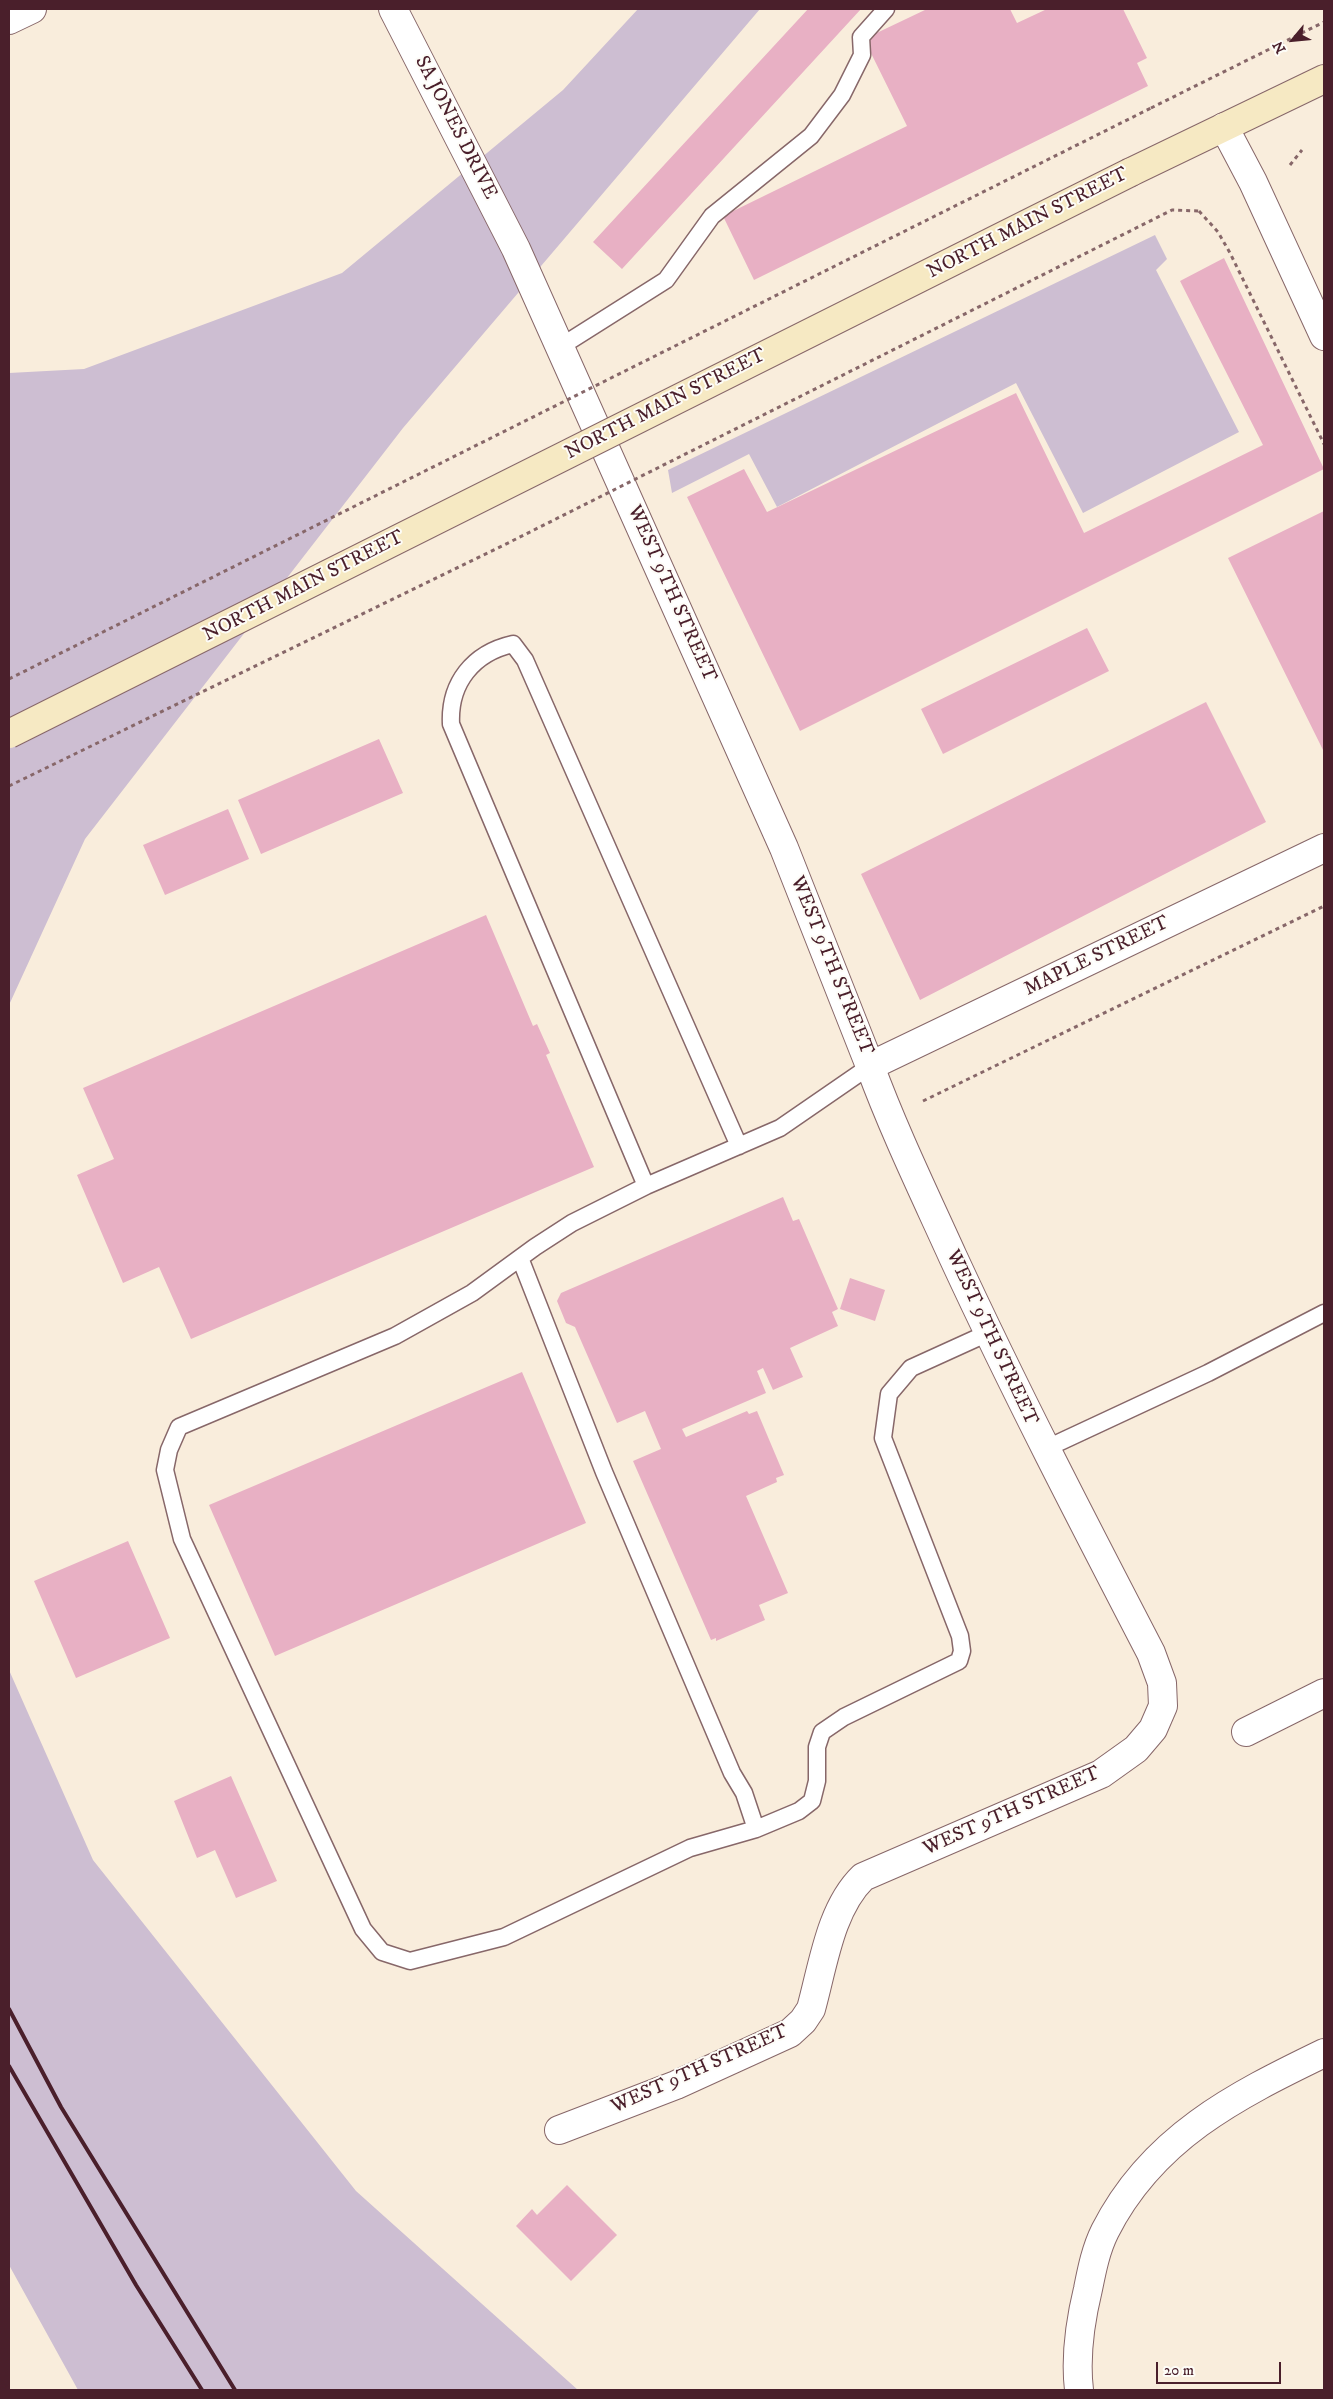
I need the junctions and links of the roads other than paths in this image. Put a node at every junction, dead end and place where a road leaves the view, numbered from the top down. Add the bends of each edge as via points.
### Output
1 (32, 9) edge
2 (393, 9) edge
3 (886, 9) edge
4 (9, 20) edge
5 (1324, 79) edge
6 (1224, 127) junction
7 (516, 249) joint
8 (1324, 336) edge
9 (560, 347) junction
10 (9, 734) edge
11 (1324, 848) edge
12 (870, 1066) junction
13 (739, 1146) junction
14 (646, 1186) junction
15 (520, 1258) junction
16 (1324, 1313) edge
17 (988, 1333) junction
18 (1044, 1449) junction
19 (1324, 1693) edge
20 (1246, 1732) dead end
21 (756, 1829) junction
22 (1324, 2053) edge
23 (559, 2130) dead end
24 (1079, 2390) edge

1 - 4 street
2 - 7 street, SA JONES DRIVE
3 - 9 lane via 860,37 862,55 842,95 811,136 712,216 666,280
5 - 6 main road, NORTH MAIN STREET
6 - 8 street
6 - 10 main road, NORTH MAIN STREET, bridge
7 - 9 street, WEST 9TH STREET
9 - 12 street, WEST 9TH STREET via 784,848
11 - 12 street, MAPLE STREET
12 - 13 lane via 780,1128
12 - 17 street, WEST 9TH STREET via 889,1119
13 - 14 lane
13 - 14 lane via 525,660 513,644 498,648 478,660 464,674 450,706 451,724
14 - 15 lane via 572,1223
15 - 21 lane via 604,1472 732,1772 744,1793
15 - 21 lane via 472,1293 395,1336 179,1427 165,1470 182,1539 363,1929 382,1952 410,1961 504,1937 690,1848
16 - 18 lane via 1208,1373
17 - 18 street, WEST 9TH STREET
17 - 21 lane via 911,1368 889,1394 883,1438 960,1636 962,1651 959,1661 844,1716 822,1732 817,1747 817,1781 812,1801 799,1812
18 - 23 street, WEST 9TH STREET via 1151,1653 1162,1683 1163,1706 1153,1729 1136,1749 1101,1774 863,1878 852,1888 834,1925 811,2009 790,2033 676,2085
19 - 20 street
22 - 24 street via 1267,2080 1198,2122 1150,2166 1126,2197 1105,2231 1096,2255 1080,2330

